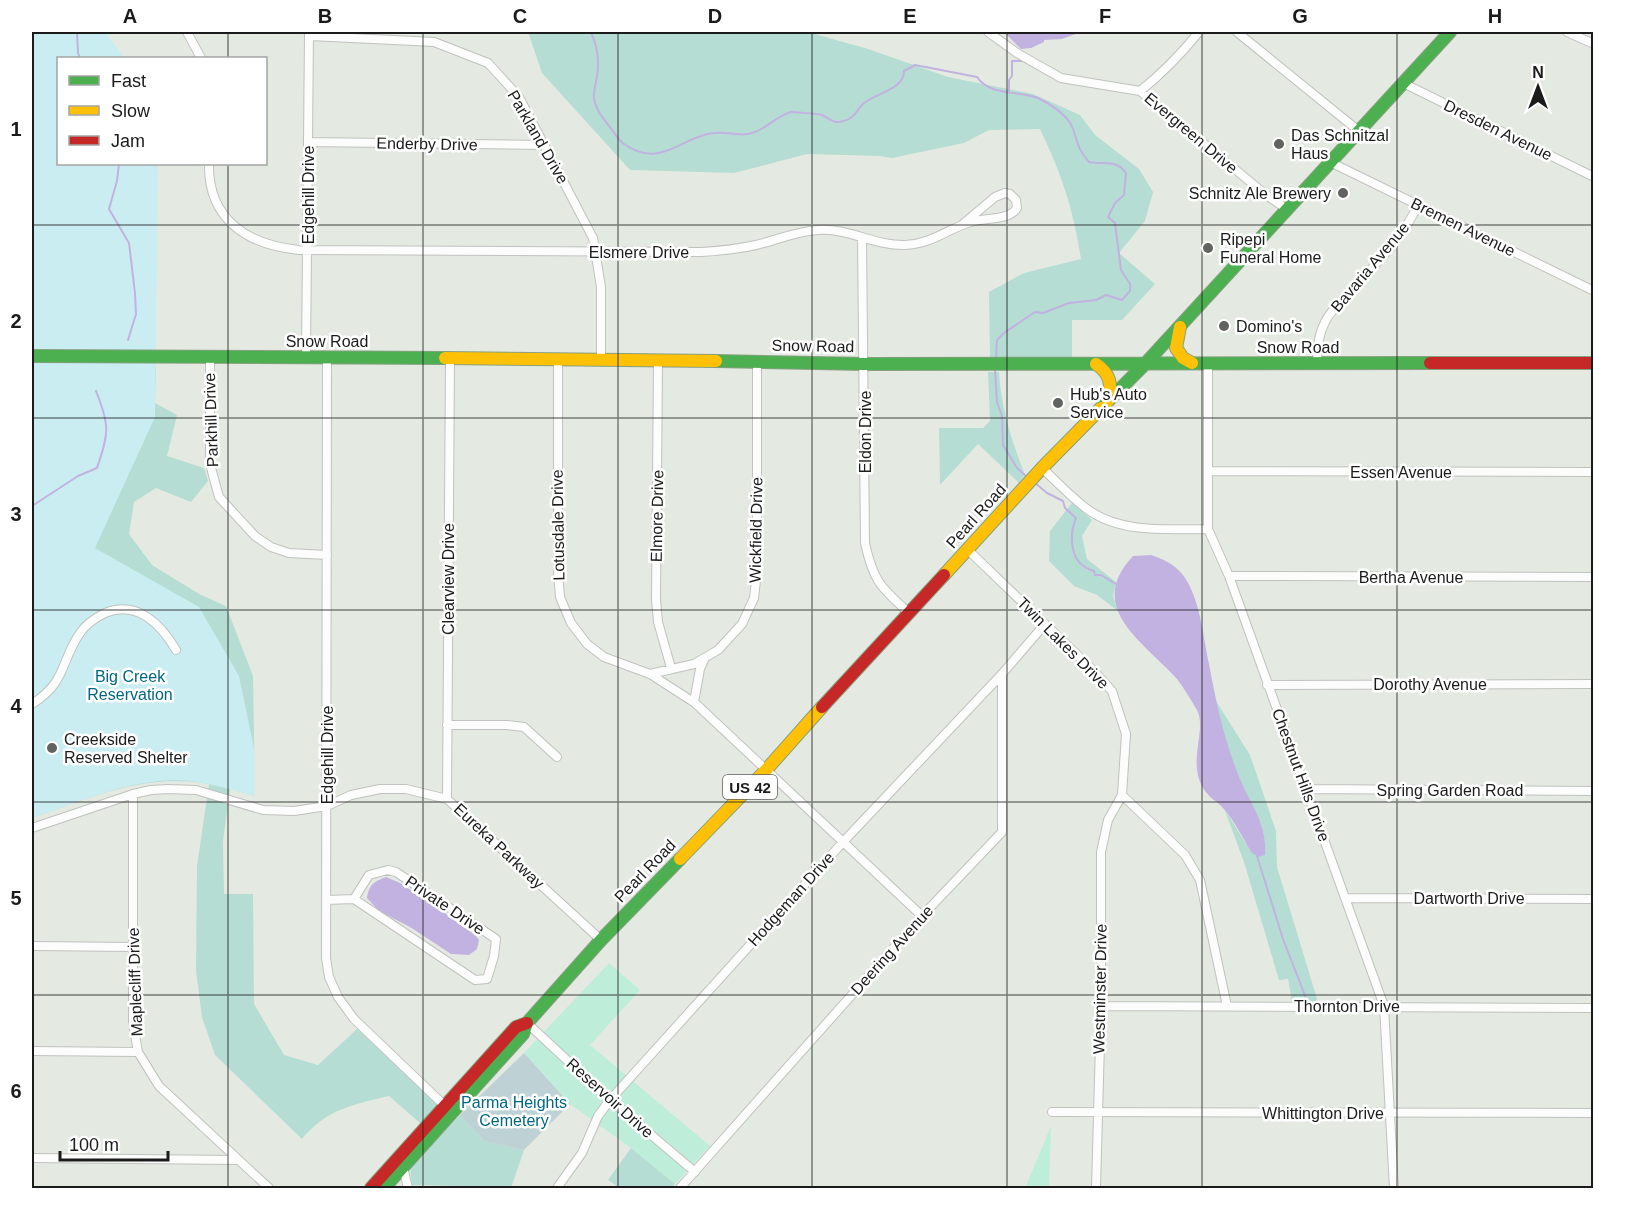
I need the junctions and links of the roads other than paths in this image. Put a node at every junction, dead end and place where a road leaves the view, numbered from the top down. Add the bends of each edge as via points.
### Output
1 (187, 32) edge
2 (988, 32) edge
3 (1199, 32) edge
4 (1237, 32) edge
5 (1450, 32) edge
6 (1568, 32) edge
7 (309, 34) edge
8 (1593, 44) edge
9 (200, 57) edge
10 (1403, 83) junction
11 (1140, 91) junction
12 (1360, 132) junction
13 (308, 142) junction
14 (545, 145) junction
15 (1332, 163) junction
16 (209, 165) edge
17 (1593, 177) edge
18 (1418, 205) junction
19 (1288, 210) junction
20 (963, 224) junction
21 (862, 237) junction
22 (307, 250) junction
23 (596, 252) junction
24 (1593, 291) edge
25 (1180, 326) junction
26 (32, 356) edge
27 (210, 358) junction
28 (306, 358) junction
29 (327, 358) junction
30 (450, 359) junction
31 (558, 359) junction
32 (601, 359) junction
33 (658, 361) junction
34 (757, 361) junction
35 (1192, 363) junction
36 (1208, 363) junction
37 (1317, 363) junction
38 (1593, 363) edge
39 (865, 364) junction
40 (1096, 364) junction
41 (1146, 364) junction
42 (1107, 403) junction
43 (1208, 471) junction
44 (1593, 472) edge
45 (1034, 477) junction
46 (1208, 529) junction
47 (968, 550) junction
48 (327, 555) junction
49 (1229, 576) junction
50 (1593, 577) edge
51 (908, 612) junction
52 (1045, 624) junction
53 (176, 650) dead end
54 (704, 659) junction
55 (671, 668) junction
56 (650, 674) junction
57 (1002, 674) junction
58 (1593, 684) edge
59 (1267, 685) junction
60 (694, 702) junction
61 (32, 704) edge
62 (447, 725) junction
63 (557, 757) dead end
64 (766, 770) junction
65 (1307, 789) junction
66 (1593, 790) edge
67 (133, 794) junction
68 (1122, 795) junction
69 (447, 799) junction
70 (327, 806) junction
71 (32, 828) edge
72 (843, 842) junction
73 (1345, 898) junction
74 (354, 899) junction
75 (1593, 899) edge
76 (326, 900) junction
77 (922, 916) junction
78 (601, 940) junction
79 (32, 946) edge
80 (133, 947) junction
81 (1101, 1006) junction
82 (1227, 1006) junction
83 (1384, 1006) junction
84 (1593, 1008) edge
85 (526, 1023) junction
86 (32, 1051) edge
87 (138, 1052) junction
88 (610, 1100) junction
89 (445, 1106) junction
90 (1052, 1112) dead end
91 (1098, 1113) junction
92 (1389, 1113) junction
93 (1593, 1113) edge
94 (32, 1158) edge
95 (236, 1160) junction
96 (403, 1167) junction
97 (695, 1172) junction
98 (269, 1188) edge
99 (371, 1188) edge
100 (384, 1188) edge
101 (408, 1188) edge
102 (557, 1188) edge
103 (680, 1188) edge
104 (1096, 1188) edge
105 (1394, 1188) edge

1 - 9 street
2 - 11 street, Evergreen Drive via 1060,78
3 - 11 street
4 - 12 street
5 - 10 main road, Pearl Road / US 42
6 - 8 street
7 - 13 street, Edgehill Drive
7 - 14 street, Parkland Drive via 434,42 488,63 519,97
10 - 12 main road, Pearl Road / US 42
10 - 17 street, Dresden Avenue
11 - 19 street, Evergreen Drive
12 - 15 main road, Pearl Road / US 42
13 - 14 street, Enderby Drive
13 - 22 street, Edgehill Drive
14 - 23 street, Parkland Drive via 593,238
15 - 18 street, Bremen Avenue
15 - 19 main road, Pearl Road / US 42
16 - 22 street, Elsmere Drive via 214,196 238,229 269,246
18 - 24 street, Bremen Avenue
18 - 37 street, Bavaria Avenue via 1393,245 1324,322
19 - 25 main road, Pearl Road / US 42
20 - 20 street, Elsmere Drive via 1000,195 1010,194 1016,200 1017,208 1010,215
20 - 21 street, Elsmere Drive via 917,243 892,244
21 - 23 street, Elsmere Drive via 819,230 717,251
21 - 39 street, Eldon Drive
22 - 23 street, Elsmere Drive
22 - 28 street, Edgehill Drive
23 - 32 street, Parkland Drive via 601,287
25 - 35 main road via 1176,348
25 - 41 main road, Pearl Road / US 42
26 - 27 main road, Snow Road
27 - 28 main road, Snow Road
27 - 48 street, Parkhill Drive via 210,464 219,497 255,536 271,547
28 - 29 main road, Snow Road
29 - 30 main road, Snow Road
29 - 48 street, Edgehill Drive
30 - 31 main road, Snow Road
30 - 62 street, Clearview Drive
31 - 32 main road, Snow Road
31 - 56 street, Lotusdale Drive via 560,597 571,623 587,644 604,657
32 - 33 main road, Snow Road
33 - 34 main road, Snow Road
33 - 55 street, Elmore Drive via 656,600
34 - 39 main road, Snow Road
34 - 54 street, Wickfield Drive via 754,598 742,624 718,651
35 - 36 main road, Snow Road
35 - 41 main road, Snow Road
36 - 37 main road, Snow Road
36 - 43 street, Chestnut Hills Drive
37 - 38 main road, Snow Road
39 - 40 main road, Snow Road
39 - 51 street, Eldon Drive via 865,543 869,564 882,588
40 - 41 main road, Snow Road
40 - 42 main road via 1107,372 1111,382
41 - 42 main road, Pearl Road / US 42
42 - 45 main road, Pearl Road / US 42
43 - 44 street, Essen Avenue
43 - 46 street, Chestnut Hills Drive
45 - 46 street via 1112,521 1146,529
45 - 47 main road, Pearl Road / US 42
46 - 49 street, Chestnut Hills Drive
47 - 51 main road, Pearl Road / US 42
47 - 52 street, Twin Lakes Drive
48 - 70 street, Edgehill Drive
49 - 50 street, Bertha Avenue
49 - 59 street, Chestnut Hills Drive
51 - 64 main road, Pearl Road / US 42
52 - 57 street, Hodgeman Drive
52 - 68 street, Twin Lakes Drive via 1112,691 1126,734
53 - 61 street via 164,631 147,616 129,609 108,612 87,624 56,683
54 - 55 street, Wickfield Drive
54 - 60 street
55 - 56 street, Wickfield Drive
56 - 60 street, Lotusdale Drive
57 - 72 street, Hodgeman Drive
57 - 77 street, Deering Avenue via 1002,832
58 - 59 street, Dorothy Avenue
59 - 65 street, Chestnut Hills Drive
60 - 64 street, Lotusdale Drive
62 - 63 street via 524,727
62 - 69 street, Clearview Drive
64 - 72 street, Lotusdale Drive
64 - 78 main road, Pearl Road / US 42
65 - 66 street, Spring Garden Road
65 - 73 street, Chestnut Hills Drive
67 - 70 street, Eureka Parkway via 196,790 263,810
67 - 71 street, Eureka Parkway
67 - 80 street, Maplecliff Drive
68 - 81 street, Westminster Drive via 1108,820 1101,852
68 - 82 street via 1185,855 1200,880
69 - 70 street, Eureka Parkway via 406,789 380,789 351,795
69 - 78 street, Eureka Parkway
70 - 76 street, Edgehill Drive
72 - 77 street, Lotusdale Drive
72 - 88 street, Hodgeman Drive
73 - 75 street, Dartworth Drive
73 - 83 street, Chestnut Hills Drive
74 - 74 street, Private Drive via 369,875 396,872 496,939 486,979 475,980
74 - 76 street
76 - 89 street, Edgehill Drive via 326,958 338,997 354,1019
77 - 97 street, Deering Avenue
78 - 85 main road, Pearl Road / US 42
79 - 80 street
80 - 87 street, Maplecliff Drive via 133,1023
81 - 82 street, Thornton Drive
81 - 91 street, Westminster Drive
82 - 83 street, Thornton Drive
83 - 84 street, Thornton Drive
83 - 92 street, Chestnut Hills Drive
85 - 88 street, Reservoir Drive
85 - 89 main road, Pearl Road / US 42 via 516,1027
85 - 96 main road, Pearl Road / US 42 via 523,1034
86 - 87 street
87 - 95 street, Maplecliff Drive via 159,1086
88 - 97 street, Reservoir Drive
88 - 102 street, Hodgeman Drive via 598,1116 582,1153
89 - 99 main road, Pearl Road / US 42
90 - 91 street, Whittington Drive
91 - 92 street, Whittington Drive
91 - 104 street, Westminster Drive
92 - 93 street, Whittington Drive
92 - 105 street, Chestnut Hills Drive
94 - 95 street
95 - 98 street, Maplecliff Drive
96 - 100 main road, Pearl Road / US 42
96 - 101 street
97 - 103 street, Deering Avenue

